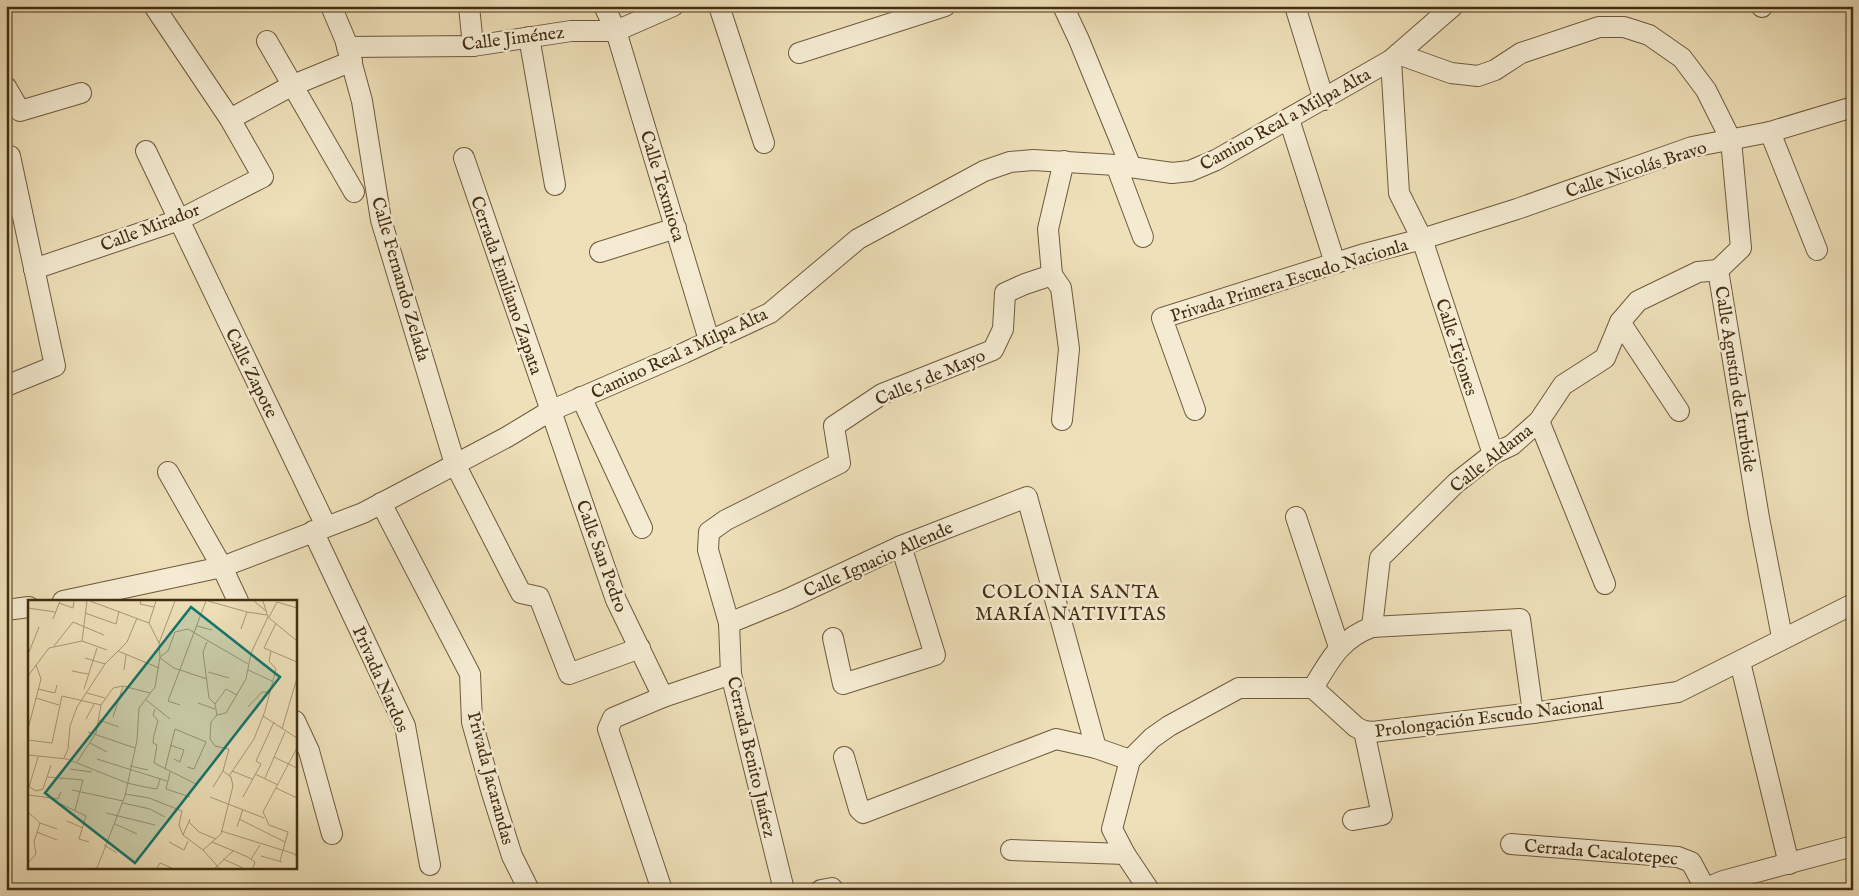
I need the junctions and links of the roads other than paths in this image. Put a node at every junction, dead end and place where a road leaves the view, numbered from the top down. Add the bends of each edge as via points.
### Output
1 (154, 6) edge
2 (332, 6) edge
3 (469, 6) edge
4 (604, 6) edge
5 (673, 6) edge
6 (719, 6) edge
7 (945, 6) edge
8 (1063, 6) edge
9 (1295, 6) edge
10 (1452, 6) edge
11 (616, 31) junction
12 (529, 37) junction
13 (267, 41) dead end
14 (473, 46) junction
15 (350, 54) junction
16 (799, 54) dead end
17 (1394, 57) junction
18 (291, 86) junction
19 (6, 87) edge
20 (81, 93) dead end
21 (1324, 100) junction
22 (1853, 107) edge
23 (230, 118) junction
24 (1289, 120) junction
25 (1770, 132) junction
26 (1731, 140) junction
27 (764, 142) dead end
28 (146, 151) dead end
29 (10, 156) dead end
30 (464, 158) dead end
31 (1064, 161) junction
32 (1123, 166) junction
33 (555, 185) dead end
34 (354, 192) dead end
35 (179, 220) junction
36 (676, 228) junction
37 (1143, 237) dead end
38 (1422, 239) junction
39 (1818, 250) dead end
40 (600, 252) dead end
41 (1335, 263) junction
42 (34, 269) junction
43 (1718, 270) junction
44 (1052, 275) junction
45 (1620, 322) junction
46 (710, 340) junction
47 (6, 386) edge
48 (581, 397) junction
49 (1195, 410) dead end
50 (550, 411) junction
51 (1679, 411) dead end
52 (1062, 420) dead end
53 (1539, 421) junction
54 (1492, 454) junction
55 (455, 464) junction
56 (168, 472) dead end
57 (381, 503) junction
58 (1296, 517) dead end
59 (642, 528) dead end
60 (320, 529) junction
61 (901, 546) junction
62 (222, 567) junction
63 (1605, 584) dead end
64 (142, 593) edge
65 (73, 600) edge
66 (238, 600) edge
67 (1853, 604) edge
68 (28, 607) edge
69 (6, 610) edge
70 (729, 623) junction
71 (1372, 627) junction
72 (833, 638) dead end
73 (1782, 638) junction
74 (1339, 647) junction
75 (640, 648) junction
76 (1740, 662) junction
77 (731, 674) junction
78 (1313, 688) junction
79 (663, 697) junction
80 (1533, 713) junction
81 (296, 723) edge
82 (1364, 731) junction
83 (1096, 748) junction
84 (844, 757) dead end
85 (1130, 760) junction
86 (1353, 820) dead end
87 (332, 834) dead end
88 (1511, 844) dead end
89 (1853, 846) edge
90 (1011, 850) dead end
91 (1125, 854) junction
92 (1789, 864) junction
93 (430, 865) dead end
94 (1703, 889) edge
95 (529, 890) edge
96 (662, 890) edge
97 (784, 890) edge
98 (1149, 890) edge

1 - 23 street
2 - 15 street, Calle Fernando Zelada
3 - 14 street
4 - 11 street, Calle Texmioca
5 - 11 street, Calle Jiménez
6 - 27 street
7 - 16 street
8 - 32 street via 1080,40
9 - 21 street
10 - 17 street, Camino Real a Milpa Alta
11 - 12 street, Calle Jiménez via 570,31
11 - 36 street, Calle Texmioca
12 - 14 street, Calle Jiménez
12 - 33 street
13 - 18 street
14 - 15 street, Calle Jiménez
15 - 18 street, Calle Jiménez
15 - 55 street, Calle Fernando Zelada via 362,101 381,220
17 - 21 street, Camino Real a Milpa Alta
17 - 26 street, Calle Agustín de Iturbide via 1450,73 1478,76 1496,70 1521,52 1543,44 1598,27 1624,27 1649,35 1682,58 1706,90
17 - 38 street, Calle Tejones via 1399,193
18 - 23 street, Calle Jiménez
18 - 34 street
19 - 20 street via 20,111
21 - 24 street, Camino Real a Milpa Alta
22 - 25 street, Calle Nicolás Bravo
23 - 35 street, Calle Mirador via 263,177
24 - 32 street, Camino Real a Milpa Alta via 1190,171 1172,173
24 - 41 street
25 - 26 street, Calle Nicolás Bravo
25 - 39 street
26 - 38 street, Calle Nicolás Bravo via 1692,147
26 - 43 street, Calle Agustín de Iturbide via 1741,248
28 - 35 street, Calle Zapote
29 - 42 street
30 - 50 street, Cerrada Emiliano Zapata
31 - 32 street, Camino Real a Milpa Alta
31 - 44 street via 1048,229
31 - 46 street, Camino Real a Milpa Alta via 1010,162 984,171 858,239 770,312
32 - 37 street
35 - 42 street, Calle Mirador
35 - 60 street, Calle Zapote
36 - 40 street
36 - 46 street, Calle Texmioca
38 - 41 street, Privada Primera Escudo Nacionla
38 - 54 street, Calle Tejones
41 - 49 street, Privada Primera Escudo Nacionla via 1162,318
42 - 47 street via 55,366
43 - 45 street, Calle Aldama via 1698,272 1638,301
43 - 73 street, Calle Agustín de Iturbide
44 - 52 street via 1061,288 1069,349
44 - 70 street, Calle 5 de Mayo via 1004,293 1003,329 993,350 882,394 834,426 840,463 726,520 709,532 708,550
45 - 51 street
45 - 53 street, Calle Aldama via 1605,358 1563,385
46 - 48 street, Camino Real a Milpa Alta
48 - 50 street, Camino Real a Milpa Alta
48 - 59 street
50 - 55 street, Camino Real a Milpa Alta
50 - 75 street, Calle San Pedro via 616,600
53 - 54 street, Calle Aldama via 1512,445
53 - 63 street
54 - 71 street, Calle Aldama via 1456,484 1380,558
55 - 57 street, Camino Real a Milpa Alta
55 - 75 street, Calle Fernando Zelada via 521,593 539,597 569,674
56 - 62 street
57 - 60 street, Camino Real a Milpa Alta
57 - 95 street, Privada Jacarandas via 470,674 472,722 512,856
58 - 74 street
60 - 62 street, Camino Real a Milpa Alta
60 - 93 street, Privada Nardos via 405,726
61 - 70 street, Calle Ignacio Allende via 788,600
61 - 72 street via 936,655 843,684
61 - 83 street, Calle Ignacio Allende via 1027,497
62 - 64 street, Camino Real a Milpa Alta
62 - 66 street
64 - 65 street, Camino Real a Milpa Alta
67 - 73 street, Prolongación Escudo Nacional
68 - 69 street
70 - 77 street, Cerrada Benito Juárez
71 - 74 street via 1356,633
71 - 80 street via 1520,619
73 - 76 street, Prolongación Escudo Nacional
74 - 78 street
75 - 79 street, Calle San Pedro
76 - 80 street, Prolongación Escudo Nacional via 1678,692
76 - 92 street
77 - 79 street
77 - 97 street, Cerrada Benito Juárez
78 - 82 street, Prolongación Escudo Nacional
78 - 85 street via 1239,688 1169,726
79 - 96 street via 613,718 608,729
80 - 82 street, Prolongación Escudo Nacional
81 - 87 street via 309,750
82 - 86 street via 1382,816
83 - 84 street via 1056,739 864,813 859,809
83 - 85 street
85 - 91 street via 1112,829
88 - 94 street, Cerrada Cacalotepec via 1678,857 1691,862
89 - 92 street
90 - 91 street
91 - 98 street
92 - 94 street

